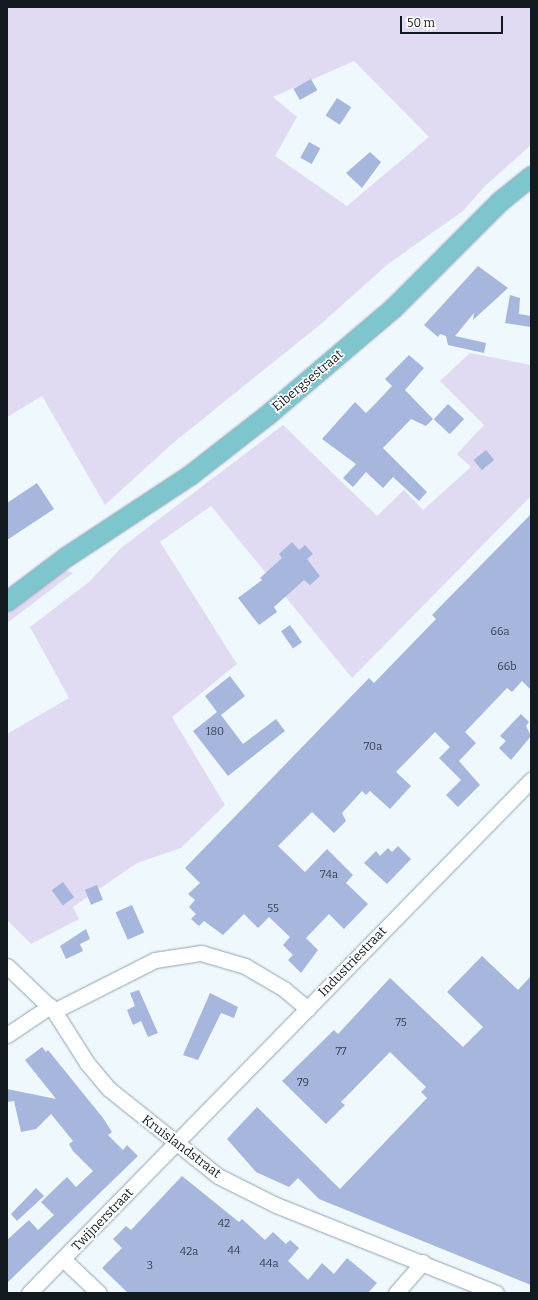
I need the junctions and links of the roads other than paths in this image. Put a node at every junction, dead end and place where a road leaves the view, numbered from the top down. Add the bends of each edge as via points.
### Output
1 (531, 176) edge
2 (64, 558) junction
3 (7, 588) edge
4 (7, 601) edge
5 (531, 780) edge
6 (7, 966) edge
7 (52, 1009) junction
8 (308, 1009) junction
9 (7, 1035) edge
10 (177, 1145) junction
11 (64, 1260) junction
12 (423, 1262) junction
13 (29, 1293) edge
14 (99, 1293) edge
15 (396, 1293) edge
16 (496, 1293) edge

1 - 2 main road, Eibergsestraat via 500,201 392,309 280,404 190,475
2 - 3 main road, Eibergsestraat
2 - 4 main road, Eibergsestraat
5 - 8 street, Industriestraat
6 - 7 street, Kruislandstraat
7 - 8 street via 155,960 200,953 245,966 284,989
7 - 9 street
7 - 10 street, Kruislandstraat via 87,1064 109,1089
8 - 10 street, Industriestraat
10 - 11 street, Twijnerstraat
10 - 12 street, Kruislandstraat via 218,1176 276,1204
11 - 13 street, Twijnerstraat
11 - 14 street
12 - 15 street
12 - 16 street, Kruislandstraat

